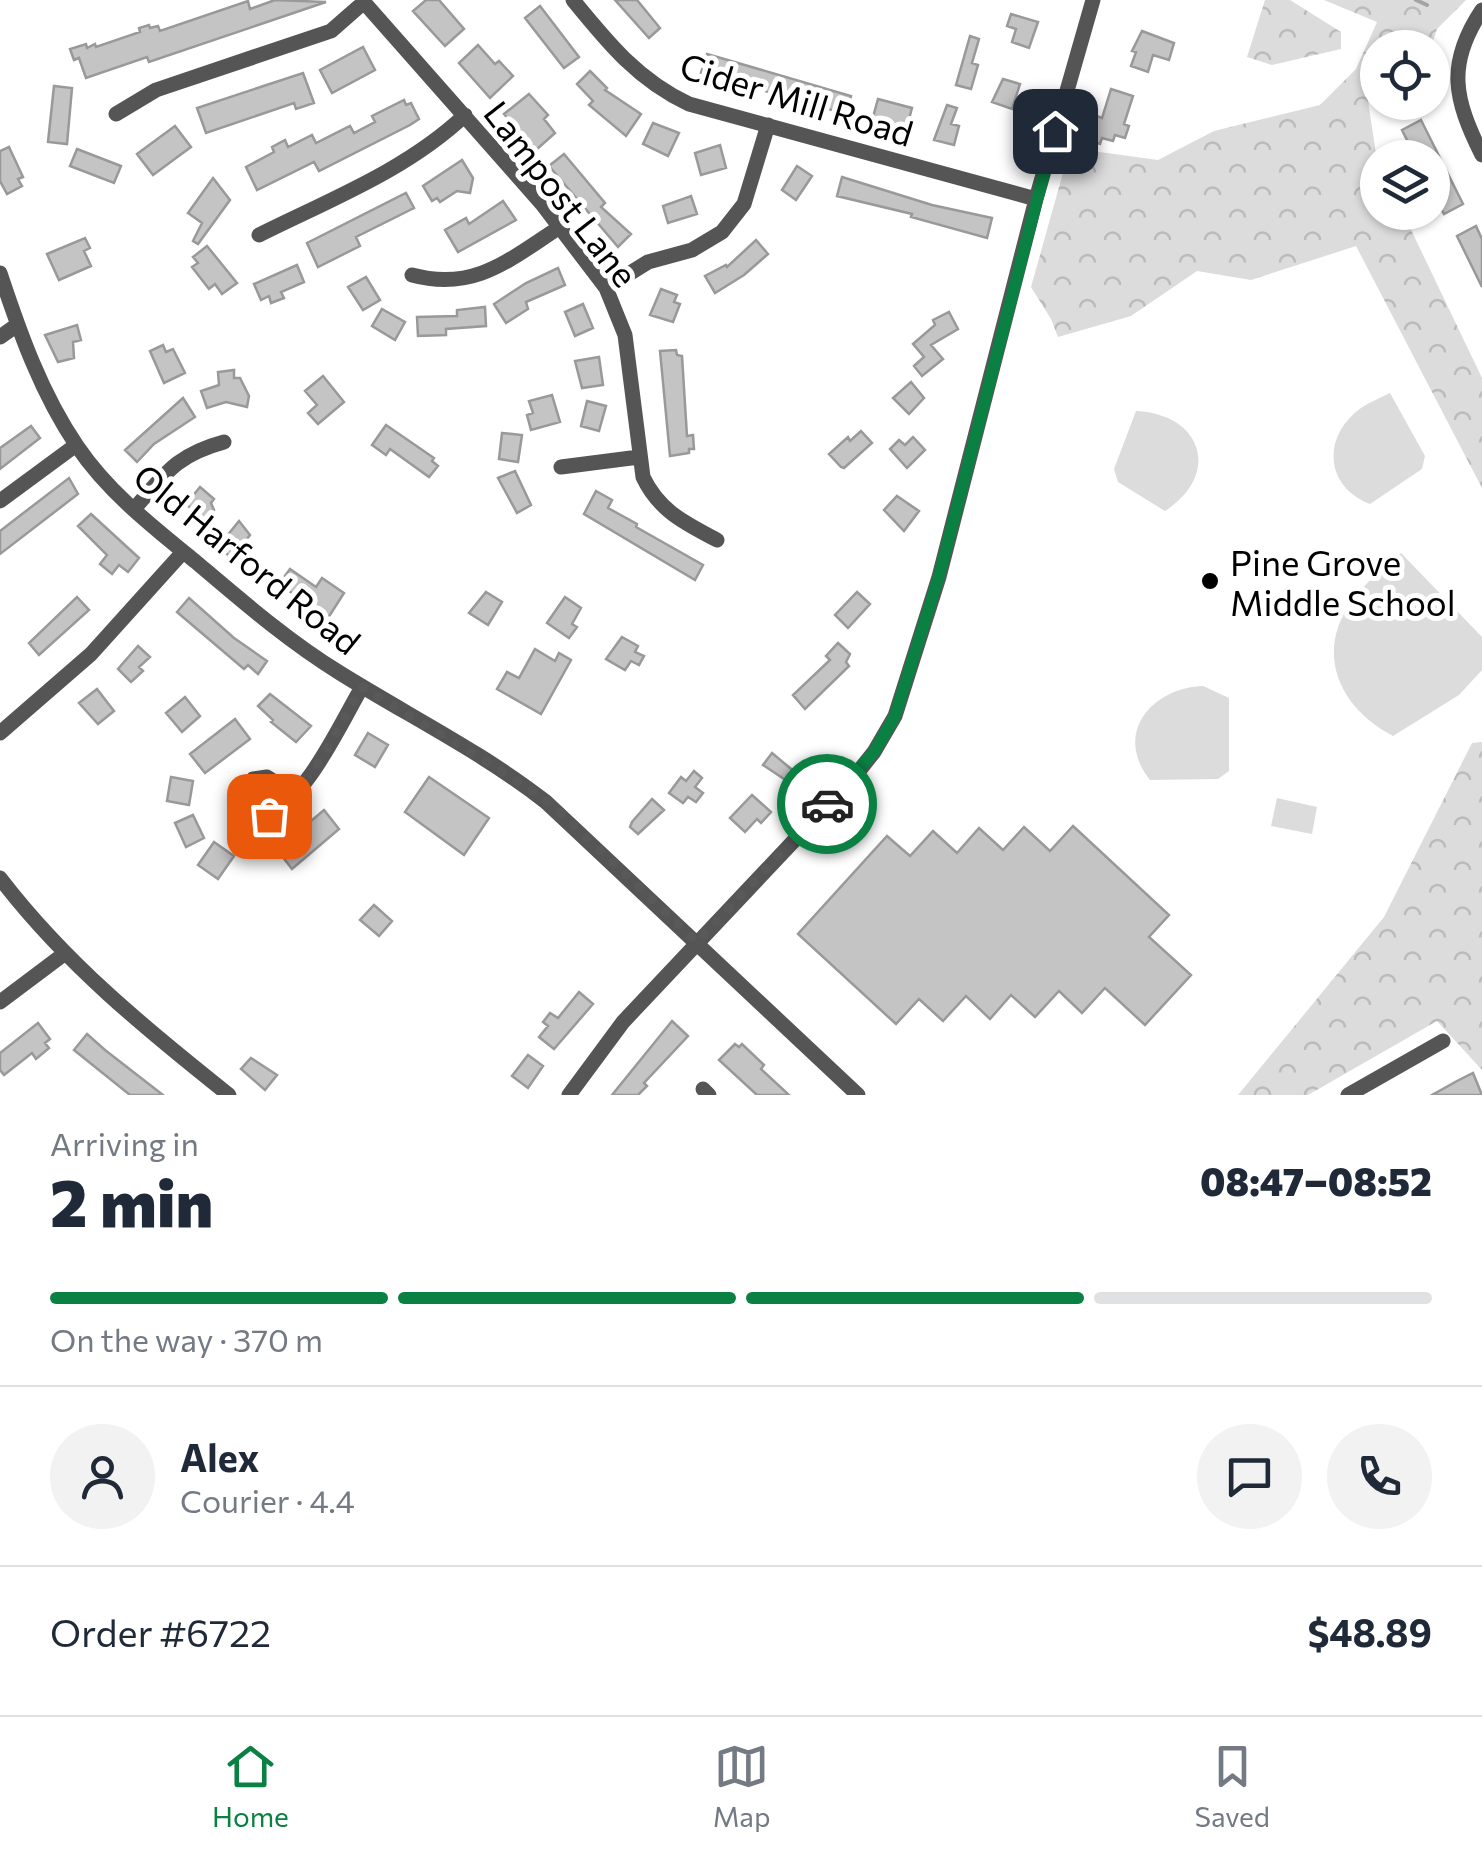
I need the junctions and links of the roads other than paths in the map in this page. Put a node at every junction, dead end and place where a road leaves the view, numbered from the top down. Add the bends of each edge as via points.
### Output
1 (573, 0) edge
2 (1093, 0) edge
3 (363, 1) edge
4 (1482, 10) edge
5 (116, 114) dead end
6 (464, 116) junction
7 (768, 125) junction
8 (1482, 155) edge
9 (1036, 199) junction
10 (560, 227) junction
11 (259, 235) dead end
12 (0, 273) edge
13 (412, 275) dead end
14 (606, 288) junction
15 (18, 325) junction
16 (0, 338) edge
17 (224, 442) dead end
18 (76, 444) junction
19 (639, 457) junction
20 (561, 467) dead end
21 (0, 501) edge
22 (134, 510) junction
23 (717, 540) dead end
24 (183, 552) junction
25 (362, 687) junction
26 (0, 733) edge
27 (294, 794) dead end
28 (0, 878) edge
29 (697, 942) junction
30 (64, 954) junction
31 (0, 1002) edge
32 (1443, 1041) dead end
33 (229, 1095) edge
34 (569, 1095) edge
35 (858, 1095) edge
36 (1348, 1095) edge

1 - 7 street, Cider Mill Road via 614,50 664,92
2 - 9 street
3 - 5 street via 331,31 156,90
3 - 6 street, Lampost Lane
4 - 8 street via 1466,33 1457,75 1467,125
6 - 10 street, Lampost Lane
6 - 11 street via 427,149
7 - 9 street, Cider Mill Road
7 - 14 street via 744,204 722,232 692,250 648,262
9 - 29 street via 939,576 895,716 854,777
10 - 13 street via 482,275 447,281
10 - 14 street, Lampost Lane
12 - 15 street, Old Harford Road
14 - 19 street, Lampost Lane via 625,335
15 - 16 street
15 - 18 street, Old Harford Road
17 - 22 street via 182,458
18 - 21 street
18 - 22 street, Old Harford Road
19 - 20 street
19 - 23 street, Lampost Lane via 658,503
22 - 24 street, Old Harford Road
24 - 25 street, Old Harford Road
24 - 26 street via 92,654
25 - 27 street
25 - 29 street, Old Harford Road via 529,788
28 - 30 street
29 - 34 street via 623,1022
29 - 35 street, Old Harford Road
30 - 31 street
30 - 33 street
32 - 36 street

